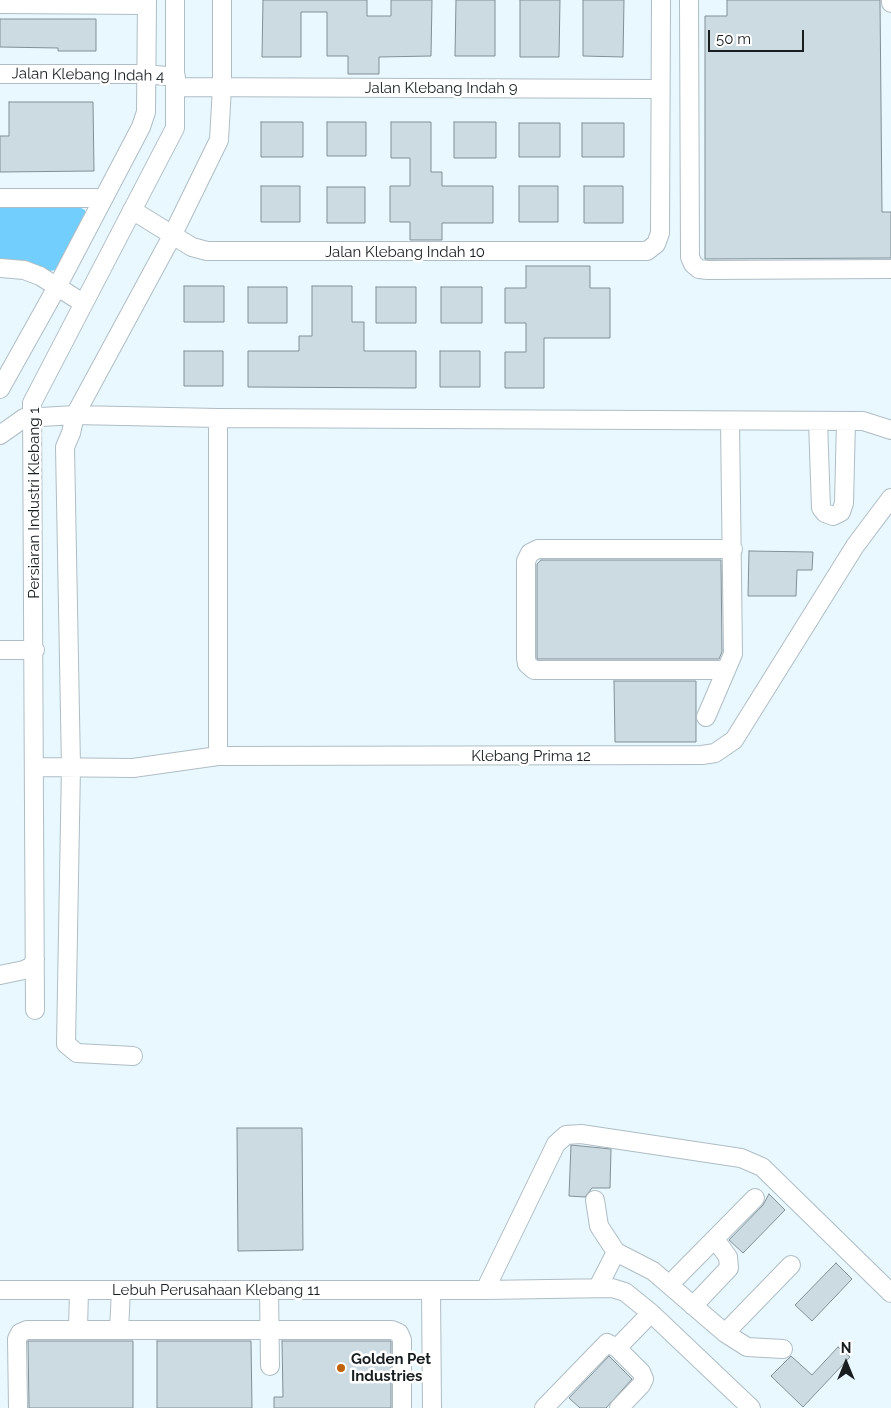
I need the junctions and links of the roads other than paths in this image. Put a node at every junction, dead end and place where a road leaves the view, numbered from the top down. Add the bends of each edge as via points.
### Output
1 (175, 0) edge
2 (222, 0) edge
3 (660, 0) edge
4 (689, 0) edge
5 (147, 2) edge
6 (0, 4) edge
7 (0, 74) edge
8 (146, 74) junction
9 (176, 82) junction
10 (222, 87) junction
11 (659, 89) junction
12 (0, 198) edge
13 (104, 198) junction
14 (132, 210) junction
15 (172, 236) junction
16 (0, 268) edge
17 (891, 269) edge
18 (57, 287) junction
19 (83, 303) junction
20 (0, 389) edge
21 (75, 415) junction
22 (32, 416) junction
23 (218, 418) junction
24 (818, 421) junction
25 (846, 421) junction
26 (730, 422) junction
27 (891, 430) edge
28 (0, 435) edge
29 (891, 498) edge
30 (733, 548) junction
31 (0, 650) edge
32 (35, 650) junction
33 (726, 670) junction
34 (706, 717) dead end
35 (218, 756) junction
36 (36, 767) junction
37 (71, 767) junction
38 (36, 959) junction
39 (0, 975) edge
40 (36, 1010) dead end
41 (133, 1056) dead end
42 (755, 1198) dead end
43 (595, 1200) dead end
44 (715, 1239) junction
45 (616, 1252) junction
46 (791, 1265) dead end
47 (670, 1284) junction
48 (598, 1287) junction
49 (0, 1290) edge
50 (80, 1290) junction
51 (120, 1290) junction
52 (269, 1290) junction
53 (431, 1290) junction
54 (485, 1290) junction
55 (891, 1293) edge
56 (693, 1306) junction
57 (651, 1313) junction
58 (78, 1330) junction
59 (119, 1330) junction
60 (270, 1330) junction
61 (725, 1332) junction
62 (617, 1348) junction
63 (783, 1349) dead end
64 (270, 1366) dead end
65 (18, 1408) edge
66 (402, 1408) edge
67 (432, 1408) edge
68 (544, 1408) edge
69 (619, 1408) edge
70 (752, 1408) edge

1 - 9 street, Persiaran Industri Klebang 1
2 - 10 street
3 - 11 street
4 - 17 street via 690,257 693,264 708,270
5 - 6 street
5 - 8 street
7 - 8 street, Jalan Klebang Indah 4
8 - 9 street, Jalan Klebang Indah 4
8 - 13 street via 144,119
9 - 10 street, Jalan Klebang Indah 4
9 - 14 street, Persiaran Industri Klebang 1 via 175,128
10 - 11 street, Jalan Klebang Indah 9
10 - 15 street via 219,140
11 - 15 street, Jalan Klebang Indah 10 via 660,233 656,244 647,251 226,252 192,247
12 - 13 street
13 - 18 street
14 - 15 street, Jalan Klebang Indah 10
14 - 19 street, Persiaran Industri Klebang 1
15 - 21 street
16 - 18 street via 24,270
18 - 19 street
18 - 20 street
19 - 22 street, Persiaran Industri Klebang 1 via 32,401
21 - 22 street
21 - 23 street
21 - 37 street via 65,447 64,470
22 - 28 street via 20,420
22 - 32 street, Persiaran Industri Klebang 1
23 - 26 street
23 - 35 street
24 - 25 street
24 - 25 street via 821,508 833,516 842,512 844,502
24 - 26 street
25 - 27 street via 863,421
26 - 30 street
29 - 35 street, Klebang Prima 12 via 856,546 734,740 715,753
30 - 33 street via 733,654
30 - 33 street via 538,549 530,552 526,561 526,658 534,670
31 - 32 street
32 - 36 street, Persiaran Industri Klebang 1
33 - 34 street
35 - 37 street, Klebang Prima 12 via 133,768
36 - 37 street, Klebang Prima 12
36 - 38 street, Persiaran Industri Klebang 1
37 - 41 street via 66,1044 77,1053
38 - 39 street via 24,970
38 - 40 street, Persiaran Industri Klebang 1
42 - 44 street
43 - 45 street via 599,1226
44 - 47 street
44 - 56 street via 728,1257 729,1268
45 - 47 street via 653,1271
45 - 48 street
46 - 61 street
47 - 56 street
48 - 54 street, Lebuh Perusahaan Klebang 11
48 - 57 street, Lebuh Perusahaan Klebang 11 via 626,1292
49 - 50 street, Lebuh Perusahaan Klebang 11
50 - 51 street, Lebuh Perusahaan Klebang 11
50 - 58 street
51 - 52 street, Lebuh Perusahaan Klebang 11
51 - 59 street
52 - 53 street, Lebuh Perusahaan Klebang 11
52 - 60 street
53 - 54 street, Lebuh Perusahaan Klebang 11
53 - 67 street
54 - 55 street via 556,1144 566,1135 581,1134 741,1158 762,1167
56 - 61 street
57 - 62 street
57 - 70 street, Lebuh Perusahaan Klebang 11
58 - 59 street
58 - 65 street via 20,1332 17,1339
59 - 60 street
60 - 64 street
60 - 66 street via 396,1331 402,1340
61 - 63 street via 747,1347
62 - 68 street via 609,1343 604,1345
62 - 69 street via 644,1378

